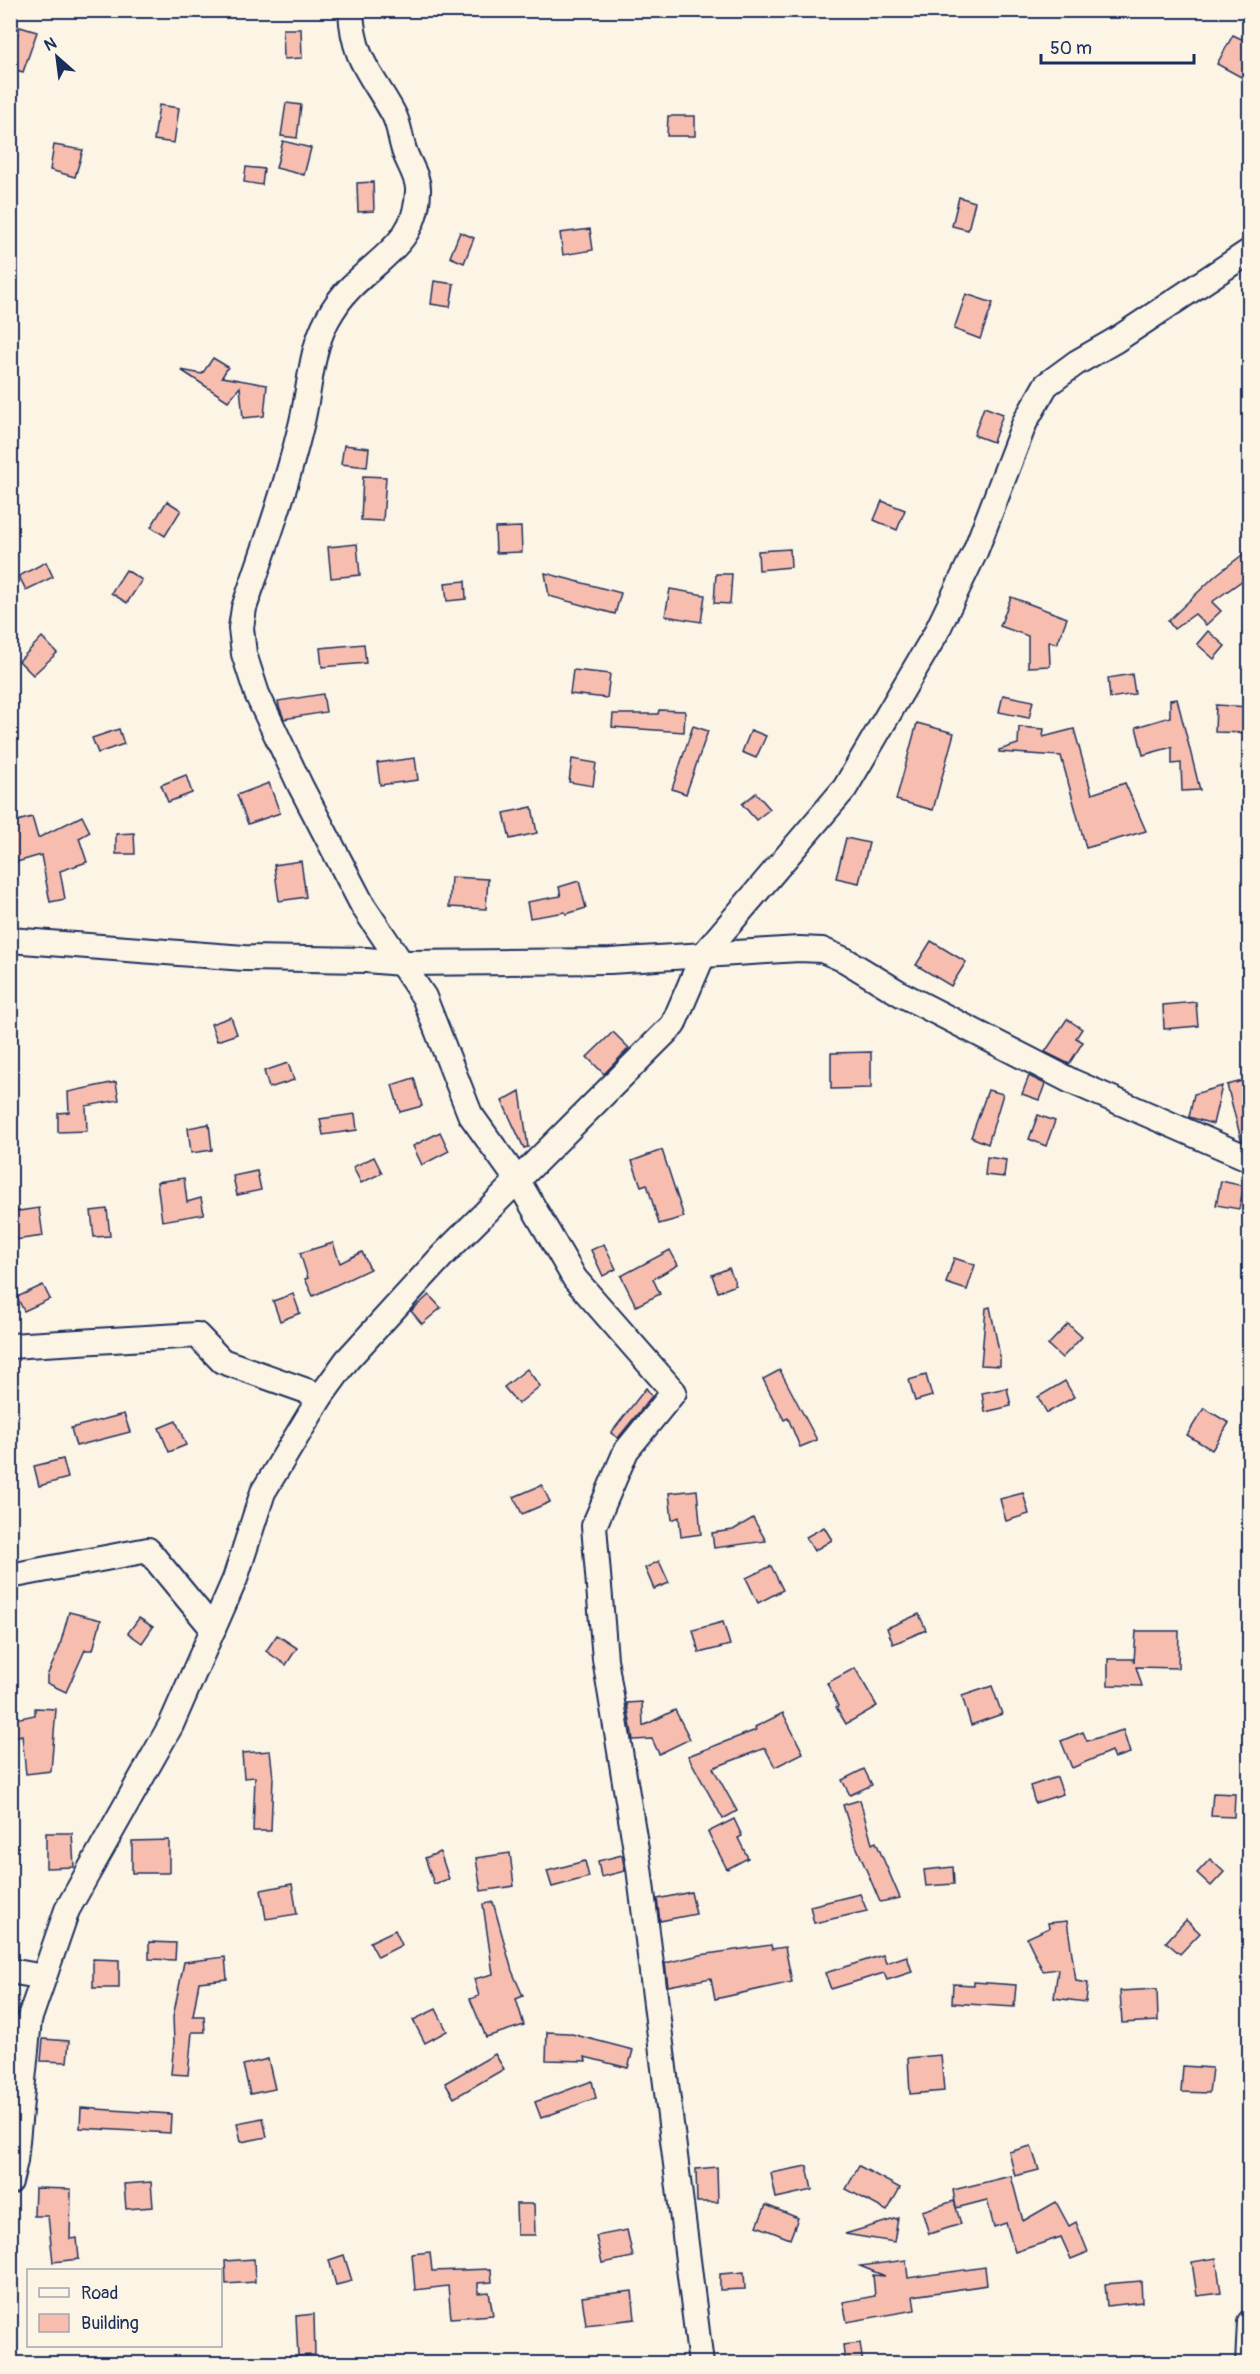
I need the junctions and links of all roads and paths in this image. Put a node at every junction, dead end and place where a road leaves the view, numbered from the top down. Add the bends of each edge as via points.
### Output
1 (351, 10) edge
2 (1250, 251) edge
3 (10, 940) edge
4 (702, 955) junction
5 (401, 963) junction
6 (1250, 1159) edge
7 (518, 1181) junction
8 (10, 1346) edge
9 (321, 1396) junction
10 (10, 1576) edge
11 (213, 1629) junction
12 (10, 1971) edge
13 (44, 1977) junction
14 (10, 2182) edge
15 (1250, 2322) edge
16 (701, 2364) edge
17 (1248, 2364) edge

1 - 5 street via 352,36 358,51 395,116 418,188 416,212 408,232 382,262 350,288 320,335 307,406 286,485 244,608 241,628 244,654 257,694 300,786 363,906
2 - 4 street via 1046,385 1025,422 975,552 936,633 844,788
3 - 5 street via 244,958
4 - 5 street
4 - 6 street via 822,951 1071,1081
4 - 7 street via 673,1025
5 - 7 street via 424,998 470,1114
7 - 9 street via 443,1255 347,1360
7 - 16 street via 575,1279 674,1392 626,1451 594,1526 605,1659 639,1868
8 - 9 street via 197,1335 222,1361
9 - 11 street via 263,1492 235,1580
10 - 11 street via 148,1550
11 - 13 street via 171,1725 67,1910
12 - 13 street
13 - 14 street via 29,2020
15 - 17 street

